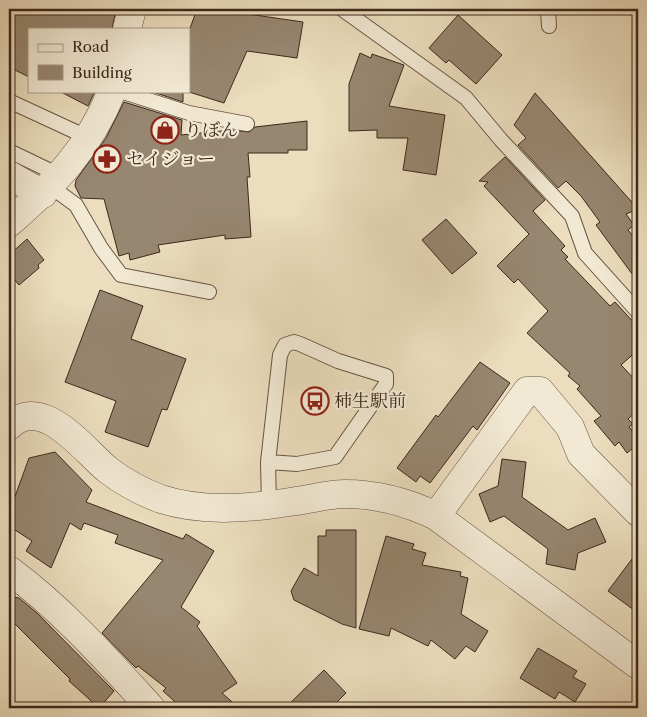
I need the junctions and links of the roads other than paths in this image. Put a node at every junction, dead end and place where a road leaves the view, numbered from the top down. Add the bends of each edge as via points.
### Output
1 (132, 9) edge
2 (342, 9) edge
3 (548, 9) edge
4 (552, 9) edge
5 (549, 26) dead end
6 (127, 28) edge
7 (112, 92) edge
8 (123, 92) edge
9 (9, 101) edge
10 (247, 124) dead end
11 (89, 138) junction
12 (9, 151) edge
13 (9, 175) edge
14 (51, 185) junction
15 (9, 223) edge
16 (209, 292) dead end
17 (638, 312) edge
18 (9, 426) edge
19 (268, 462) junction
20 (269, 505) junction
21 (638, 512) edge
22 (436, 516) junction
23 (9, 570) edge
24 (638, 665) edge
25 (151, 708) edge

1 - 6 street
2 - 17 lane via 466,98 572,216 585,254
3 - 4 lane
3 - 5 lane
7 - 11 street
8 - 10 lane via 189,113
9 - 11 lane
11 - 14 street
12 - 14 lane
13 - 14 street
14 - 15 street
14 - 16 lane via 76,205 121,275
18 - 20 street via 27,416 57,424 107,469 135,488 163,499 194,506 246,508
19 - 19 lane via 280,355 285,346 294,342 338,361 386,376 386,384 335,457 297,464
19 - 20 lane
20 - 22 street via 343,494 373,495
21 - 22 street via 582,454 570,427 540,391 527,391
22 - 24 street
23 - 25 street via 32,587 104,656

